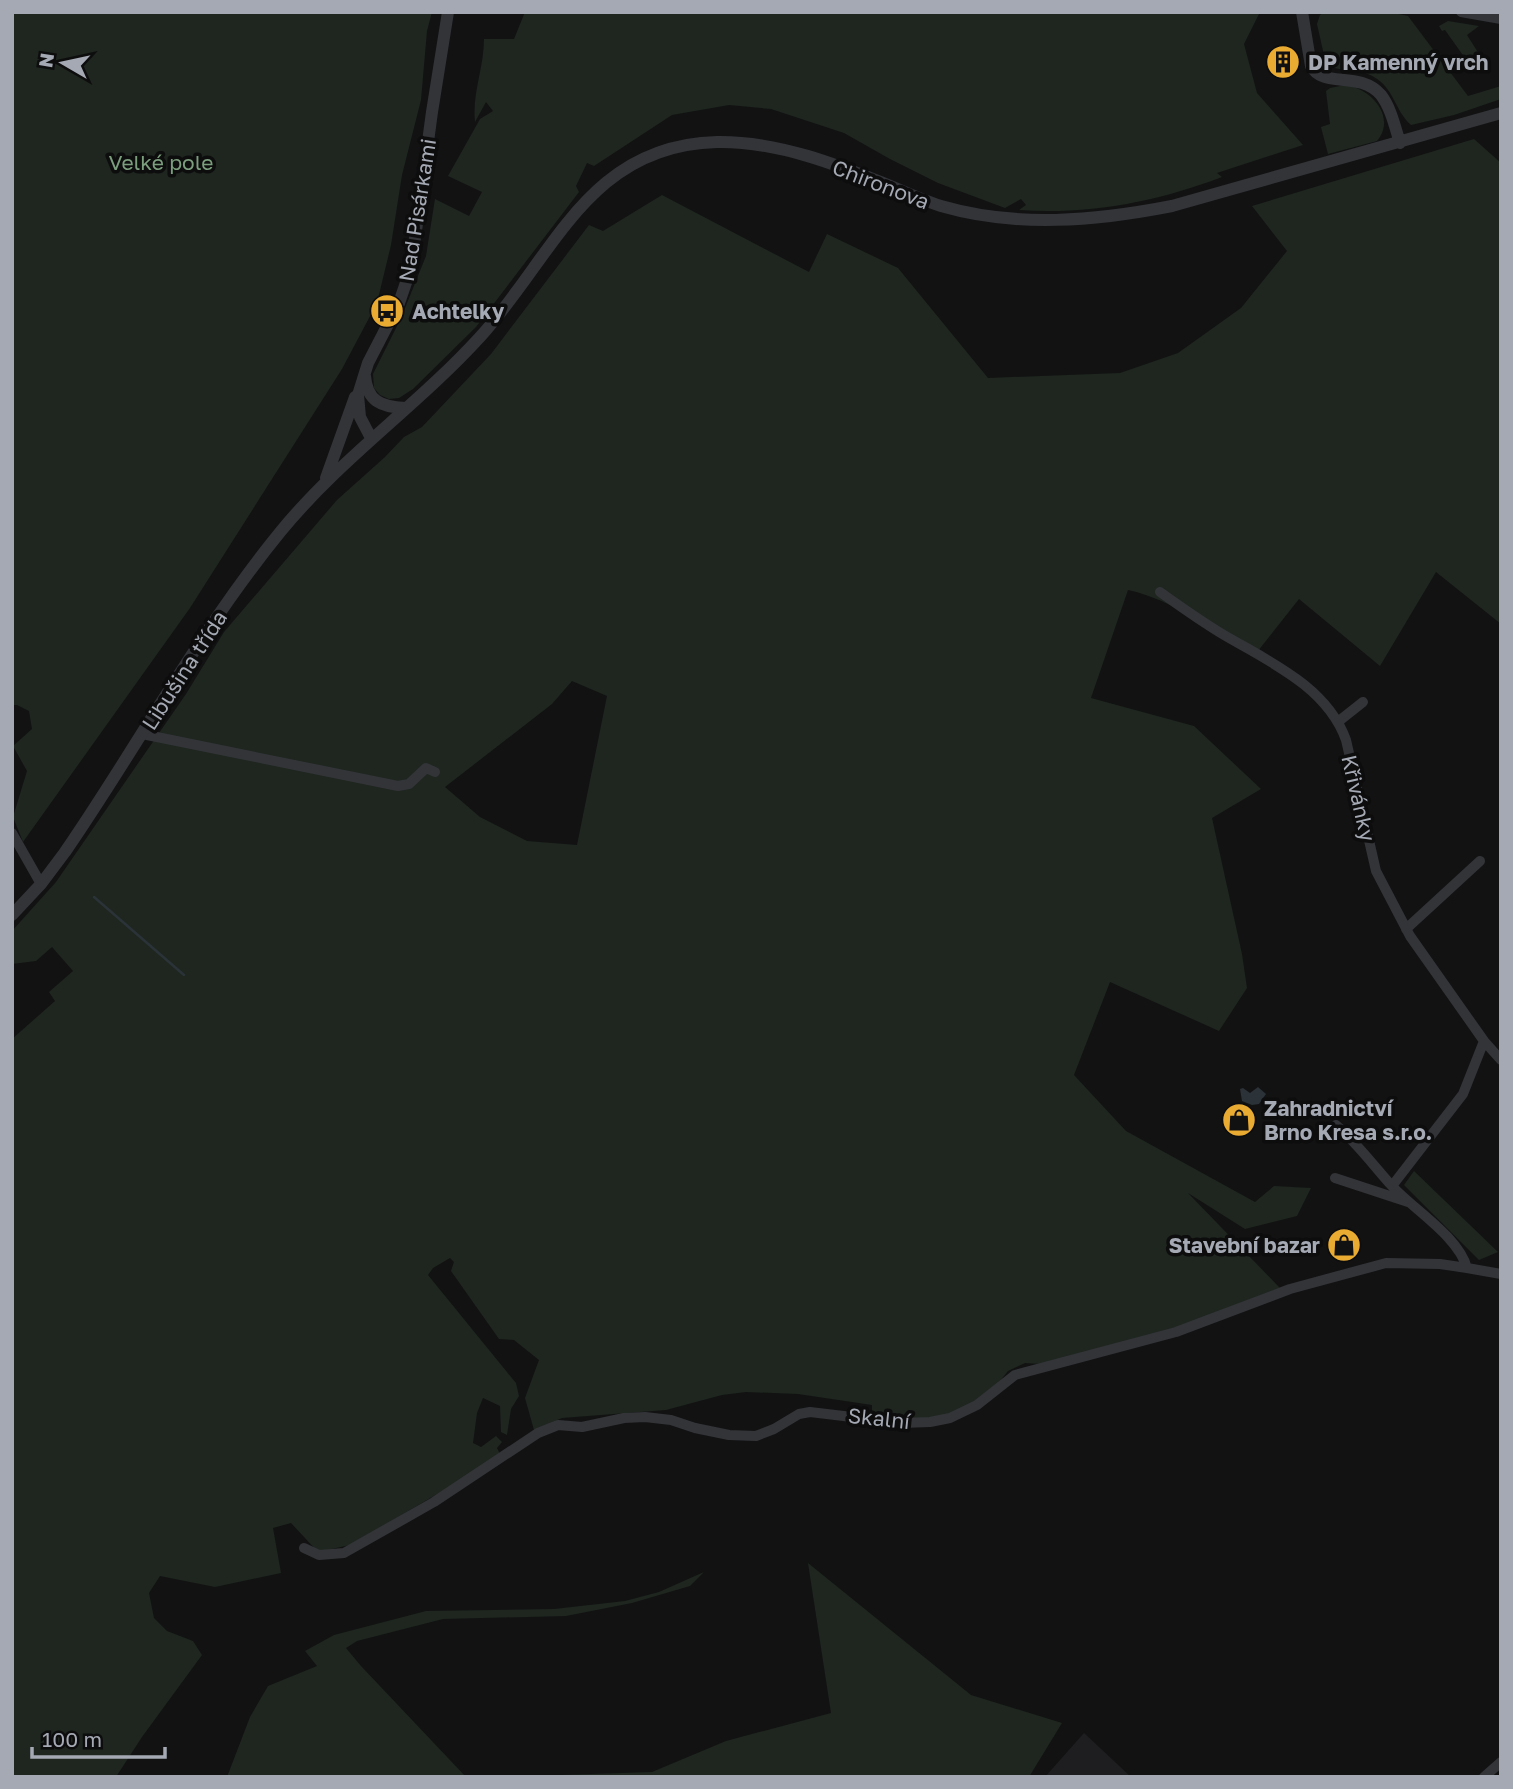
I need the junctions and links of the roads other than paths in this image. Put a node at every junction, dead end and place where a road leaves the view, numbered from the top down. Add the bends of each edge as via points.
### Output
1 (448, 12) edge
2 (1302, 12) edge
3 (1461, 12) edge
4 (1501, 19) edge
5 (1501, 113) edge
6 (1399, 143) junction
7 (365, 371) junction
8 (405, 408) junction
9 (371, 438) junction
10 (321, 488) junction
11 (1160, 593) dead end
12 (1363, 702) dead end
13 (1339, 721) junction
14 (142, 734) junction
15 (435, 772) dead end
16 (12, 833) edge
17 (1480, 861) dead end
18 (41, 884) junction
19 (12, 915) edge
20 (1406, 929) junction
21 (1484, 1041) junction
22 (1501, 1060) edge
23 (1336, 1125) dead end
24 (1335, 1178) dead end
25 (1392, 1186) junction
26 (1410, 1203) junction
27 (1467, 1268) junction
28 (1501, 1274) edge
29 (304, 1548) dead end
30 (1501, 1762) edge
31 (1484, 1777) edge

1 - 7 street, Nad Pisárkami via 411,268 400,303
2 - 6 street via 1311,66 1318,75 1356,80 1374,89 1386,103
3 - 4 street
5 - 6 street, Chironova
6 - 8 street, Chironova via 1172,206 1118,216 1031,221 937,205 848,170 768,146 718,142 667,149 628,166 590,195 482,335
7 - 8 street via 373,400
7 - 9 street, Nad Pisárkami via 357,406
7 - 10 street
8 - 9 street, Chironova
9 - 10 street, Libušina třída
10 - 14 street, Libušina třída via 241,584
11 - 13 street, Křivánky via 1280,667
12 - 13 street
13 - 20 street, Křivánky via 1376,871
14 - 15 street via 398,786 409,784 426,768
14 - 18 street, Libušina třída
16 - 18 street
17 - 20 street
18 - 19 street, Libušina třída
20 - 21 street, Křivánky
21 - 22 street, Křivánky
21 - 25 street via 1463,1094
23 - 25 street
24 - 26 street
25 - 26 street
26 - 27 street via 1461,1251
27 - 28 street, Skalní
27 - 29 street, Skalní via 1386,1264 1290,1289 1175,1332 1015,1375 964,1413 930,1422 810,1412 756,1436 729,1435 645,1417 582,1427 558,1425 344,1553 318,1555
30 - 31 street

